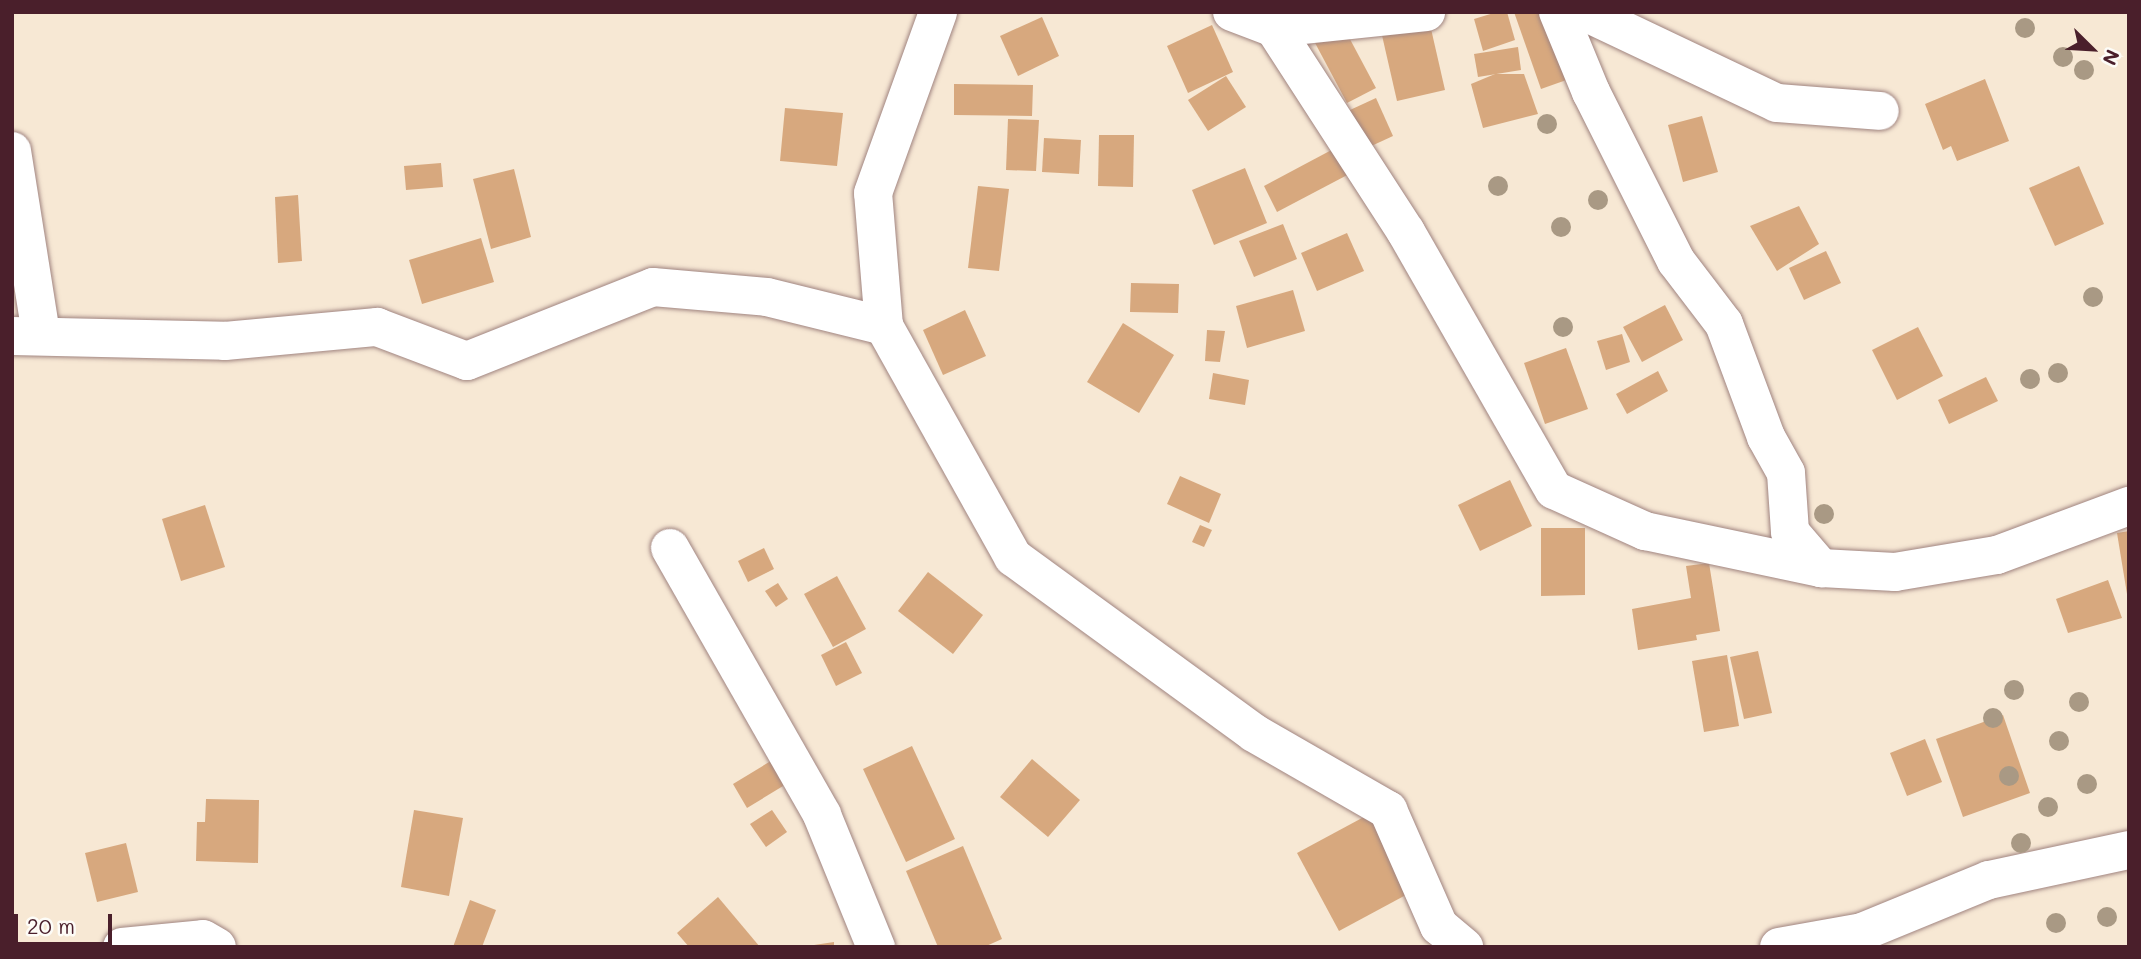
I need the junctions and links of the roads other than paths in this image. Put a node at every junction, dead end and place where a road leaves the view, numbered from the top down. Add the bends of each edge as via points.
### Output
1 (938, 12) edge
2 (1233, 12) edge
3 (1426, 12) edge
4 (1558, 12) edge
5 (1585, 12) edge
6 (1274, 28) junction
7 (1880, 111) dead end
8 (12, 151) edge
9 (884, 326) junction
10 (27, 335) edge
11 (2129, 506) edge
12 (670, 548) dead end
13 (1821, 568) junction
14 (2129, 850) edge
15 (1902, 930) edge
16 (122, 947) edge
17 (217, 947) edge
18 (876, 947) edge
19 (1464, 947) edge
20 (1779, 947) edge

1 - 9 street via 873,192
2 - 6 street
3 - 6 street
4 - 13 street via 1591,92 1676,261 1724,324 1766,437 1786,473 1790,532
5 - 7 street via 1777,103
6 - 13 street via 1406,232 1554,490 1646,531
8 - 10 street
9 - 10 street via 767,297 653,287 467,361 377,327 225,341
9 - 19 street via 1013,557 1254,733 1388,810 1439,926
11 - 13 street via 1997,555 1895,572
12 - 18 street via 822,815
14 - 15 street via 1989,880
15 - 20 street
16 - 17 street via 204,939

